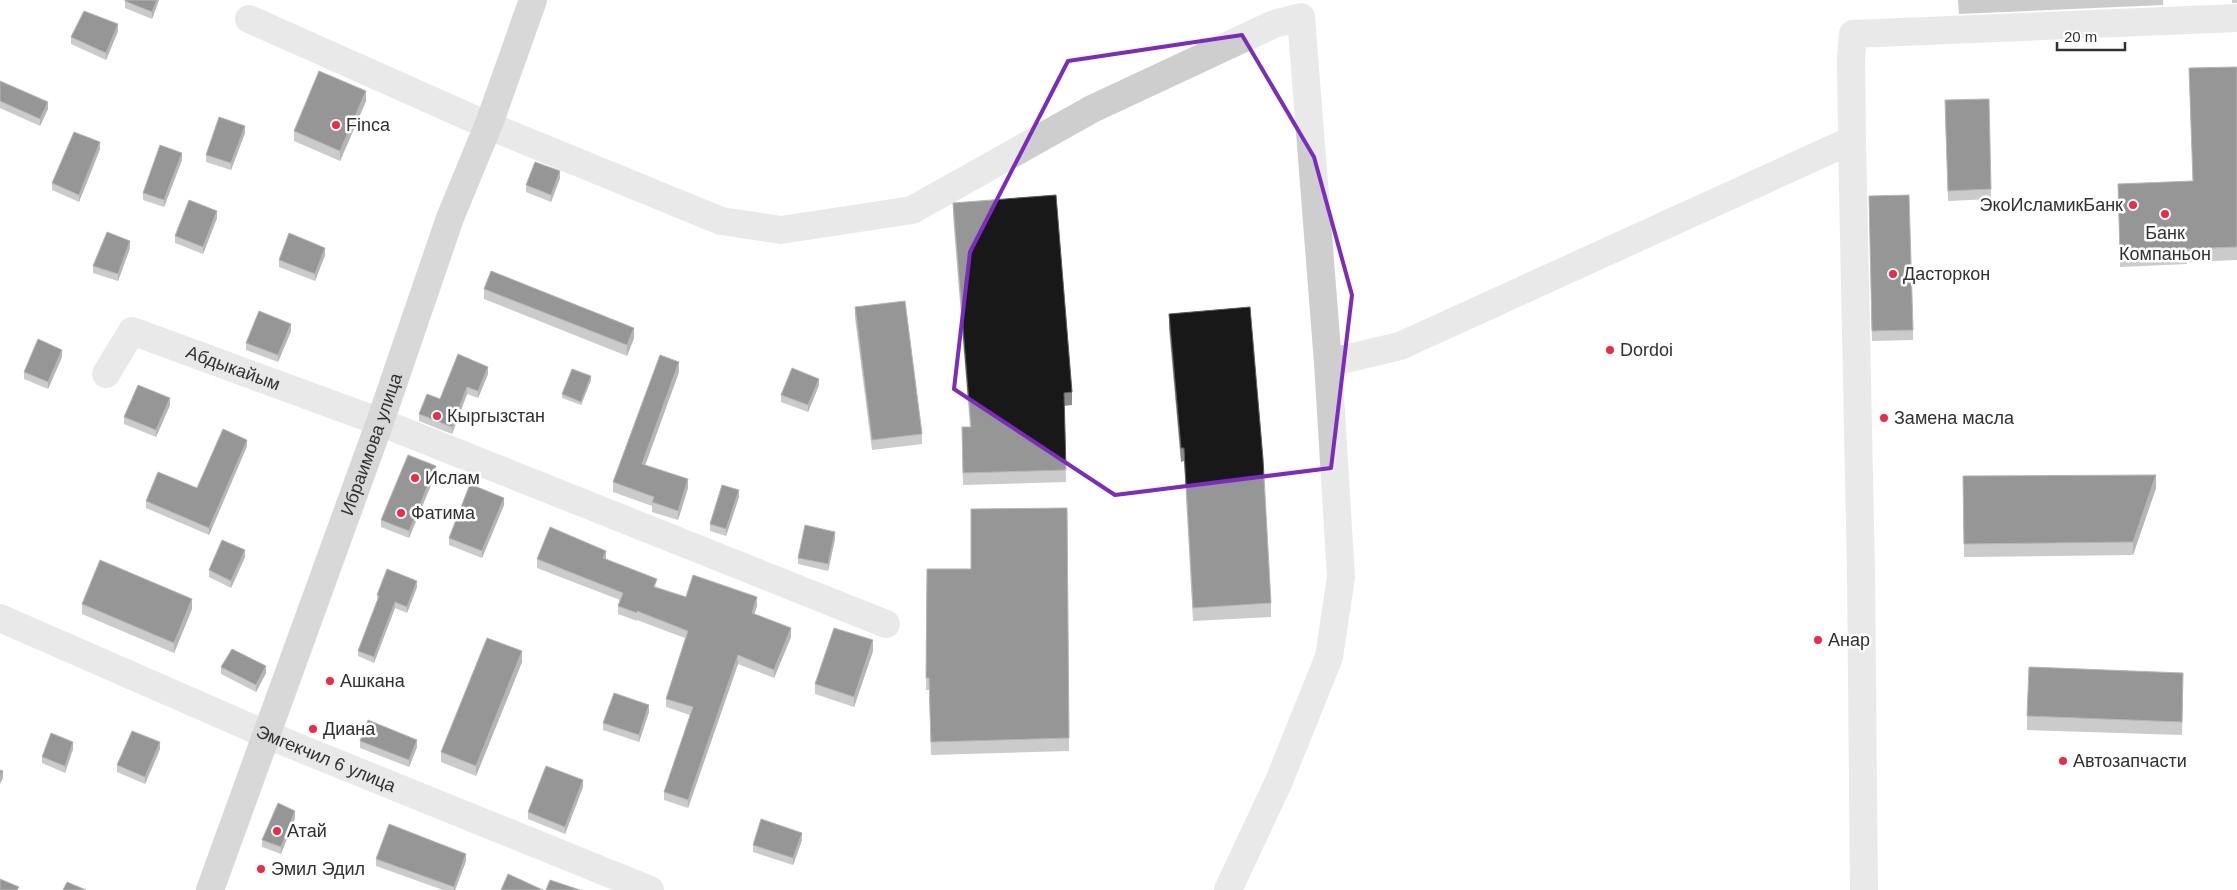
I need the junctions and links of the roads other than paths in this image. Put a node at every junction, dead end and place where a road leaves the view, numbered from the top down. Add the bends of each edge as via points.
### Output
1 (533, 0) edge
2 (2237, 18) edge
3 (249, 19) dead end
4 (487, 125) junction
5 (1852, 140) junction
6 (1328, 363) junction
7 (106, 374) dead end
8 (380, 422) junction
9 (2, 619) edge
10 (886, 624) dead end
11 (265, 734) junction
12 (210, 890) edge
13 (650, 890) edge
14 (1228, 890) edge
15 (1864, 890) edge

1 - 4 main road, Ибраимова улица
2 - 5 street via 1853,34
3 - 4 street
4 - 6 street via 721,221 781,230 912,210 1092,109 1274,24 1301,17
4 - 8 main road, Ибраимова улица via 450,218
5 - 6 street via 1400,346
5 - 15 street
6 - 14 street via 1341,577 1329,657 1279,781
7 - 8 street, Абдыкайым via 132,331
8 - 10 street
8 - 11 main road, Ибраимова улица
9 - 11 street, Эмгекчил 6 улица
11 - 12 main road, Ибраимова улица
11 - 13 street, Эмгекчил 6 улица

